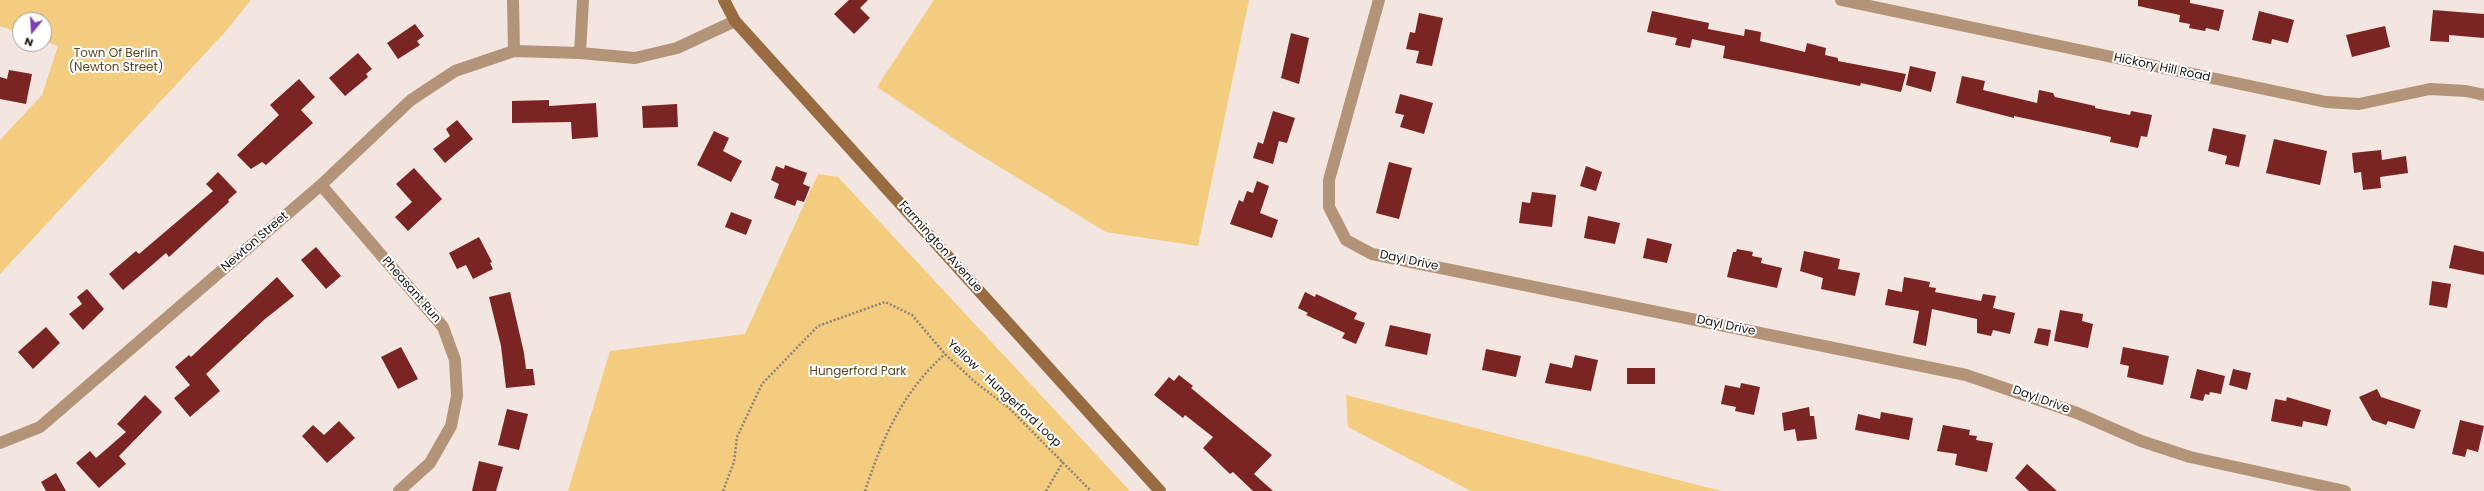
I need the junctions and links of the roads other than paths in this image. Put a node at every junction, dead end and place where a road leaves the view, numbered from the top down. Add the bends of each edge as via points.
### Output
1 (513, 0) edge
2 (583, 0) edge
3 (724, 0) edge
4 (1379, 0) edge
5 (1842, 0) edge
6 (735, 20) junction
7 (514, 51) junction
8 (580, 53) junction
9 (2484, 95) edge
10 (321, 185) junction
11 (0, 442) edge
12 (399, 491) edge
13 (1160, 491) edge
14 (2345, 491) edge

1 - 7 street
2 - 8 street
3 - 6 main road, Farmington Avenue
4 - 14 street, Dayl Drive via 1329,180 1329,207 1346,240 1372,254 1966,375 2077,413 2141,441 2190,457
5 - 9 street, Hickory Hill Road via 2326,102 2359,104 2430,89
6 - 8 street, Newton Street via 677,48 635,58
6 - 13 main road, Farmington Avenue
7 - 8 street, Newton Street
7 - 10 street, Newton Street via 455,71 411,100
10 - 11 street, Newton Street via 40,427
10 - 12 street, Pheasant Run via 443,327 455,360 457,396 451,426 430,463

